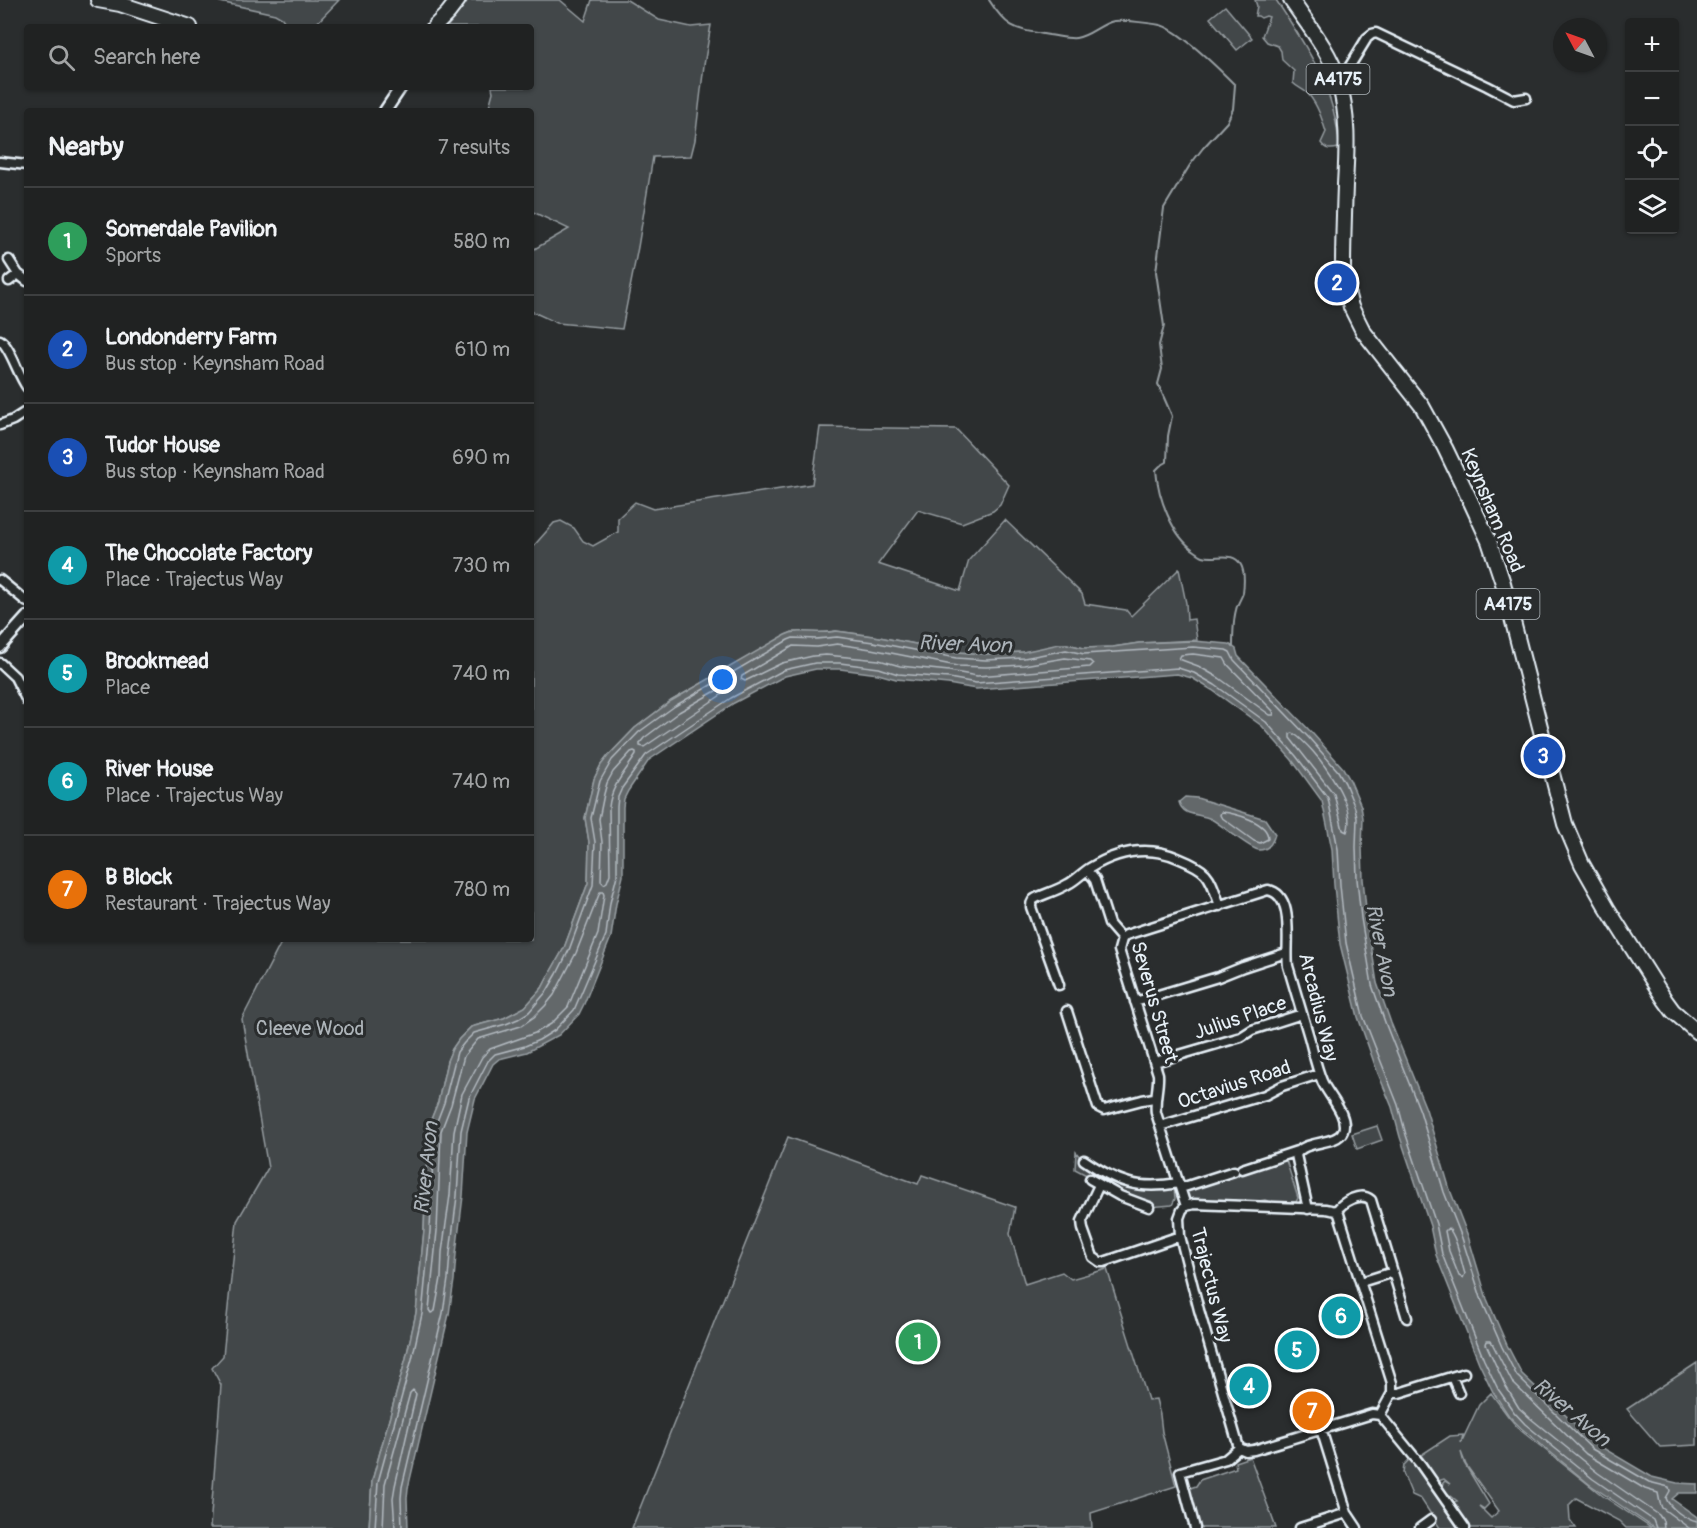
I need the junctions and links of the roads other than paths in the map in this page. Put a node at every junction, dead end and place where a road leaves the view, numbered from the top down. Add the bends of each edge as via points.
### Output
1 (98, 0) edge
2 (458, 0) edge
3 (1290, 0) edge
4 (120, 2) edge
5 (182, 24) edge
6 (437, 24) edge
7 (1338, 80) junction
8 (399, 90) edge
9 (1526, 98) dead end
10 (387, 108) edge
11 (0, 162) edge
12 (24, 165) edge
13 (9, 260) dead end
14 (18, 274) junction
15 (24, 279) edge
16 (9, 281) dead end
17 (0, 340) edge
18 (24, 382) edge
19 (24, 413) edge
20 (0, 425) edge
21 (0, 580) edge
22 (24, 600) edge
23 (24, 620) edge
24 (0, 647) edge
25 (0, 663) edge
26 (24, 695) edge
27 (1088, 870) junction
28 (1220, 906) junction
29 (1122, 939) junction
30 (1286, 954) junction
31 (1059, 985) dead end
32 (1135, 1002) junction
33 (1068, 1011) dead end
34 (1302, 1014) junction
35 (1697, 1032) edge
36 (1155, 1062) junction
37 (1319, 1074) junction
38 (1155, 1098) junction
39 (1160, 1126) junction
40 (1297, 1151) junction
41 (1084, 1160) dead end
42 (1090, 1179) dead end
43 (1099, 1185) junction
44 (1180, 1185) junction
45 (1186, 1206) junction
46 (1149, 1207) dead end
47 (1308, 1209) junction
48 (1336, 1211) junction
49 (1180, 1236) junction
50 (1393, 1272) junction
51 (1361, 1282) junction
52 (1407, 1318) dead end
53 (1464, 1373) dead end
54 (1452, 1377) junction
55 (1392, 1393) junction
56 (1459, 1393) dead end
57 (1380, 1415) junction
58 (1321, 1429) junction
59 (1239, 1448) junction
60 (1347, 1513) junction
61 (1431, 1521) dead end
62 (1195, 1528) edge
63 (1300, 1528) edge
64 (1357, 1528) edge
65 (1420, 1528) edge
66 (1465, 1528) edge

1 - 4 main road
2 - 6 main road
3 - 7 main road, Keynsham Road / A4175 via 1328,56
4 - 5 main road
7 - 9 street via 1367,38 1376,33 1514,100
7 - 35 main road, Keynsham Road / A4175 via 1347,140 1343,269 1351,307 1364,331 1422,406 1489,541 1562,814 1582,864 1665,1000
8 - 10 street
11 - 12 street
13 - 14 street
14 - 15 street
14 - 16 street
17 - 18 street
19 - 20 street
21 - 22 street
23 - 24 street
25 - 26 street via 15,677
27 - 28 street via 1122,854 1163,852 1204,872 1211,879
27 - 29 street, Severus Street via 1109,924
27 - 31 street via 1031,903
28 - 29 street, Arcadius Way
28 - 30 street, Arcadius Way via 1275,891 1288,921
29 - 32 street, Severus Street via 1119,950
30 - 32 street
30 - 34 street, Arcadius Way
32 - 36 street, Severus Street
33 - 38 street via 1098,1107 1104,1110
34 - 36 street, Julius Place
34 - 37 street, Arcadius Way
36 - 38 street, Severus Street via 1159,1081
37 - 39 street, Octavius Road via 1265,1095
37 - 40 street, Arcadius Way via 1335,1101 1343,1130 1340,1135
38 - 39 street, Severus Street
39 - 44 street, Severus Street
40 - 44 street, Arcadius Way
40 - 47 street
41 - 44 street via 1135,1185
42 - 43 street
43 - 46 street
43 - 49 street via 1082,1221 1096,1260 1104,1262
44 - 45 street, Severus Street
45 - 47 street, Trajectus Way
45 - 49 street, Trajectus Way via 1179,1218
47 - 48 street, Trajectus Way
48 - 50 street via 1345,1202 1369,1198
48 - 51 street via 1342,1219
49 - 59 street, Trajectus Way
50 - 51 street
50 - 52 street
51 - 55 street
53 - 54 street
54 - 55 street
54 - 56 street
55 - 57 street
57 - 58 street
57 - 66 street
58 - 59 street via 1254,1450
58 - 60 street
59 - 62 street via 1226,1459 1180,1472
60 - 63 street
60 - 64 street
61 - 65 street

